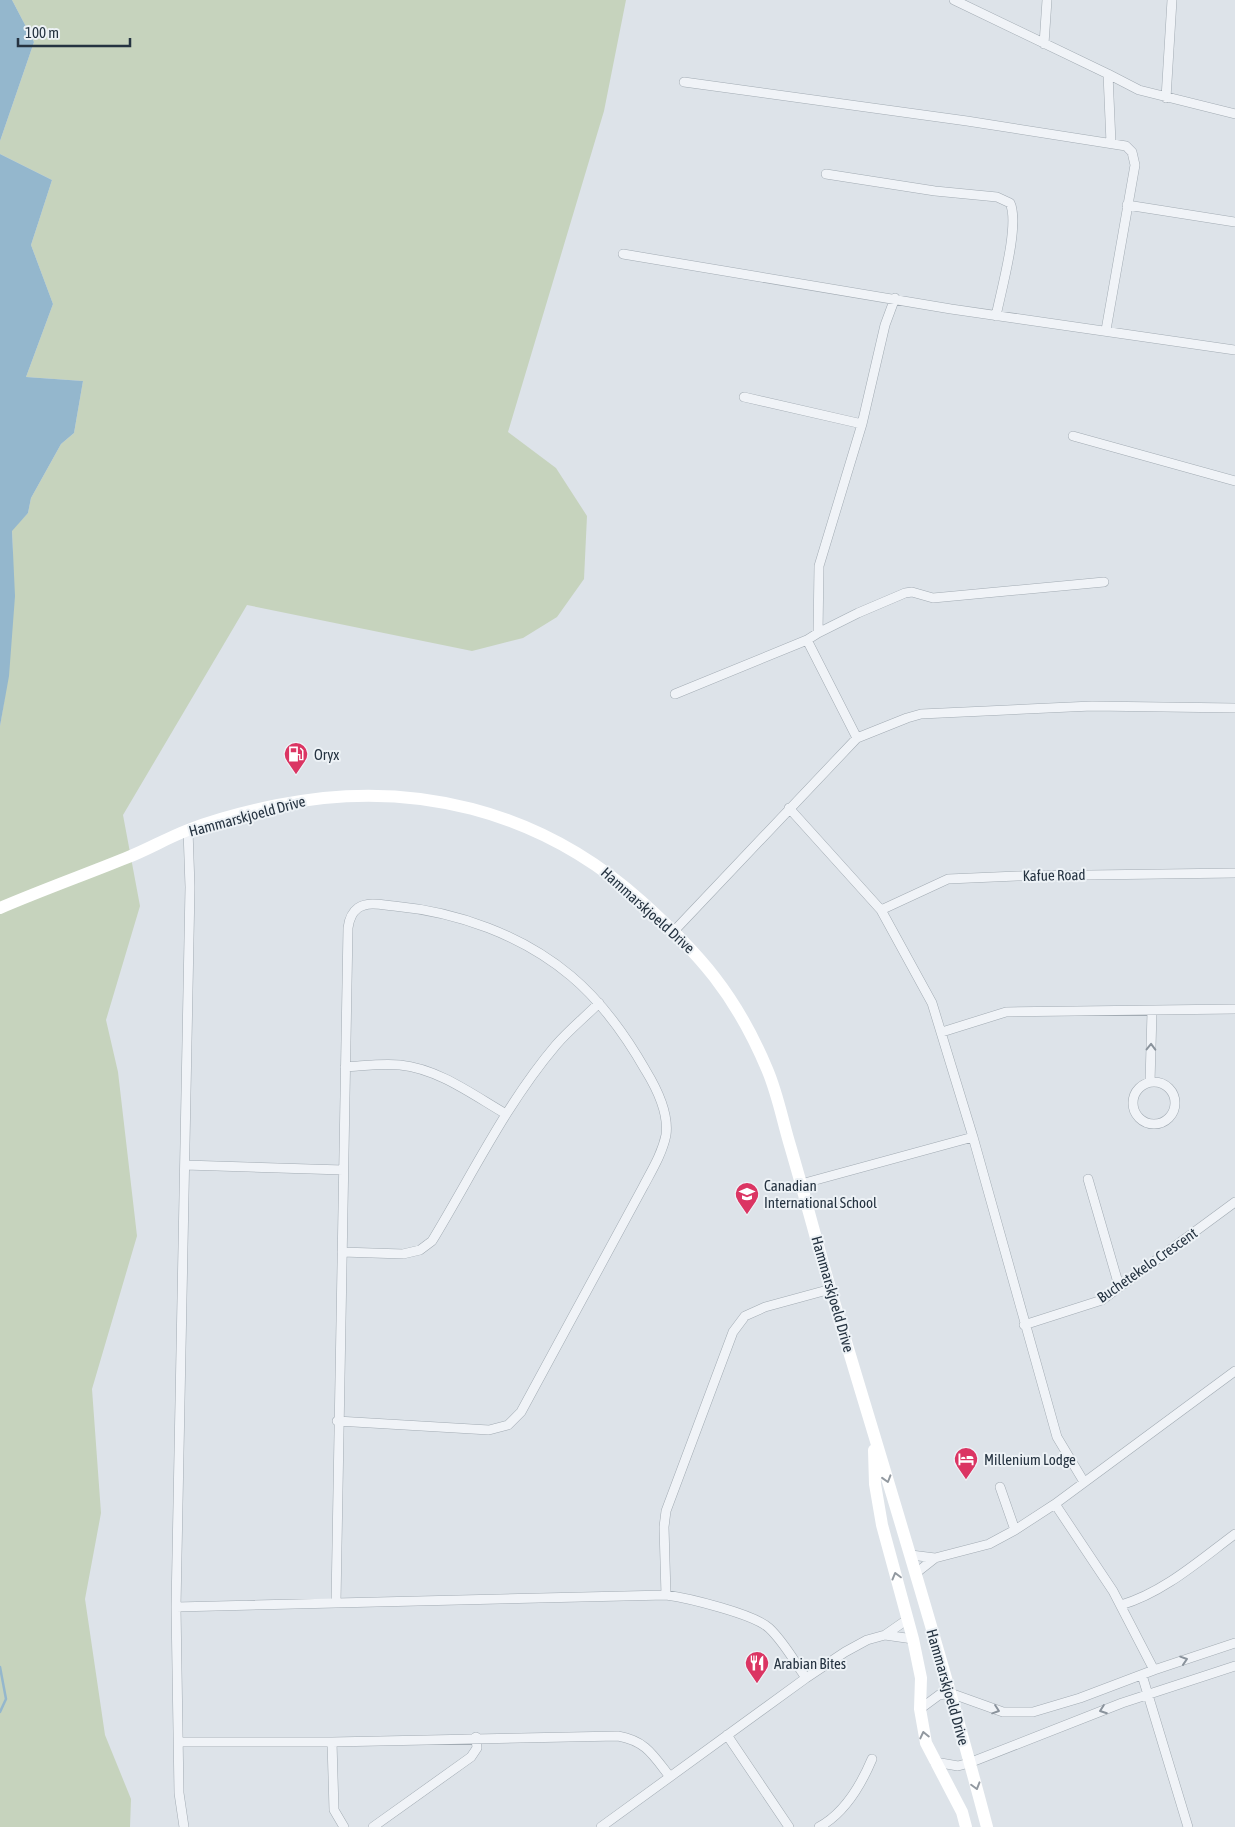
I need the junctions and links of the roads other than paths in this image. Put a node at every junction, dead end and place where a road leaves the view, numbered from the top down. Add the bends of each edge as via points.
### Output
1 (954, 0) edge
2 (1047, 0) edge
3 (1172, 0) edge
4 (1044, 44) junction
5 (1108, 74) junction
6 (684, 82) dead end
7 (1166, 98) junction
8 (1235, 114) edge
9 (1110, 143) junction
10 (826, 174) dead end
11 (1127, 205) junction
12 (1235, 222) edge
13 (623, 254) dead end
14 (895, 298) junction
15 (996, 316) junction
16 (1106, 330) junction
17 (1235, 350) edge
18 (744, 397) dead end
19 (862, 424) junction
20 (1073, 436) dead end
21 (1235, 481) edge
22 (1104, 582) dead end
23 (818, 633) junction
24 (807, 640) junction
25 (675, 694) dead end
26 (1235, 708) edge
27 (857, 738) junction
28 (789, 808) junction
29 (188, 830) junction
30 (1235, 873) edge
31 (0, 908) edge
32 (881, 910) junction
33 (674, 931) junction
34 (599, 1003) junction
35 (1235, 1010) edge
36 (1152, 1012) junction
37 (942, 1032) junction
38 (346, 1067) junction
39 (1150, 1082) junction
40 (506, 1114) junction
41 (973, 1137) junction
42 (185, 1166) junction
43 (343, 1170) junction
44 (1088, 1179) dead end
45 (801, 1184) junction
46 (1235, 1202) edge
47 (342, 1252) junction
48 (1119, 1286) junction
49 (831, 1289) junction
50 (1024, 1325) junction
51 (1235, 1371) edge
52 (338, 1421) junction
53 (873, 1432) junction
54 (1084, 1482) junction
55 (1000, 1487) dead end
56 (1055, 1504) junction
57 (1015, 1530) junction
58 (904, 1532) junction
59 (1235, 1534) edge
60 (886, 1539) junction
61 (911, 1555) junction
62 (935, 1558) junction
63 (916, 1574) junction
64 (666, 1595) junction
65 (336, 1602) junction
66 (1121, 1605) junction
67 (176, 1608) junction
68 (908, 1619) junction
69 (885, 1635) junction
70 (913, 1639) junction
71 (1235, 1643) edge
72 (1235, 1666) edge
73 (1154, 1670) junction
74 (1142, 1675) junction
75 (806, 1678) junction
76 (950, 1693) junction
77 (1149, 1695) junction
78 (920, 1709) junction
79 (727, 1736) junction
80 (476, 1737) junction
81 (180, 1742) junction
82 (332, 1742) junction
83 (872, 1759) dead end
84 (935, 1762) junction
85 (969, 1762) junction
86 (670, 1777) junction
87 (184, 1827) edge
88 (344, 1827) edge
89 (373, 1827) edge
90 (601, 1827) edge
91 (789, 1827) edge
92 (819, 1827) edge
93 (966, 1827) edge
94 (987, 1827) edge
95 (1188, 1827) edge

1 - 4 street
2 - 4 street
3 - 7 street
4 - 5 street
5 - 7 street via 1139,90
5 - 9 street
6 - 9 street
7 - 8 street
9 - 11 street via 1126,146 1134,156
10 - 15 street via 997,197 1010,203 1012,227
11 - 12 street
11 - 16 street
13 - 14 street
14 - 15 street
14 - 19 street via 885,325
15 - 16 street
16 - 17 street
18 - 19 street
19 - 23 street via 820,566
20 - 21 street
22 - 23 street via 933,598 905,593
23 - 24 street
24 - 25 street
24 - 27 street
26 - 27 street via 1092,706 922,714
27 - 28 street
28 - 32 street
28 - 33 street
29 - 31 main road, Hammarskjoeld Drive
29 - 33 main road, Hammarskjoeld Drive via 311,799 362,795 411,797 467,807 543,833 567,846 604,870
29 - 42 street via 190,887
30 - 32 street, Kafue Road via 948,879
32 - 37 street via 932,1003
33 - 45 main road, Hammarskjoeld Drive via 720,981 742,1018 769,1072
34 - 38 street via 550,959 502,934 450,915 368,904 350,916 348,928
34 - 40 street via 556,1044
34 - 52 street via 633,1048 653,1083 665,1113 666,1134 659,1158 521,1412 508,1425 489,1430
35 - 36 street
36 - 37 street via 1006,1012
39 -> 36 street
37 - 41 street
38 - 40 street via 398,1065 423,1069
38 - 43 street
39 - 39 street via 1160,1082 1174,1094 1173,1112 1158,1123 1141,1119 1135,1111 1136,1093
40 - 47 street via 432,1241 420,1250 403,1254
41 - 45 street
41 - 50 street
42 - 43 street
42 - 67 street
43 - 47 street
44 - 48 street
45 - 49 main road, Hammarskjoeld Drive
46 - 48 street, Buchetekelo Crescent
47 - 52 street
48 - 50 street, Buchetekelo Crescent via 1102,1300 1086,1307
49 - 53 main road, Hammarskjoeld Drive
49 - 64 street via 765,1307 745,1316 733,1332 666,1511
50 - 54 street via 1057,1437
51 - 54 street
52 - 65 street
53 -> 58 main road, Hammarskjoeld Drive
53 - 60 main road, Hammarskjoeld Drive via 875,1484
54 - 56 street
55 - 57 street
56 - 57 street
56 - 66 street
57 - 62 street via 989,1544
58 - 60 main road via 894,1531
58 - 61 main road, Hammarskjoeld Drive
59 - 66 street via 1151,1593
68 -> 60 main road, Hammarskjoeld Drive
61 - 62 street
61 - 63 main road, Hammarskjoeld Drive
62 - 63 street
63 - 76 main road, Hammarskjoeld Drive
64 - 65 street
64 - 75 street via 719,1607 767,1626
65 - 67 street
66 - 73 street
67 - 81 street
68 - 69 street
68 - 70 main road, Hammarskjoeld Drive
69 - 70 street
69 - 75 street via 867,1640
70 - 78 main road, Hammarskjoeld Drive via 921,1678
73 -> 71 street
72 - 77 street
73 - 74 street
76 -> 74 street via 1003,1712 1033,1712
74 - 77 street
75 - 79 street
76 - 78 street via 934,1698
76 - 85 main road, Hammarskjoeld Drive
77 -> 85 street
77 - 95 street
84 -> 78 main road, Hammarskjoeld Drive via 926,1743
79 - 86 street
79 - 91 street
80 - 82 street
80 - 86 street via 628,1738 649,1749
80 - 89 street via 477,1748 470,1757
81 - 82 street
81 - 87 street via 179,1793
82 - 88 street via 334,1810
83 - 92 street via 862,1784
84 - 85 street via 958,1766
84 - 93 main road, Hammarskjoeld Drive via 962,1812
85 -> 94 main road, Hammarskjoeld Drive
86 - 90 street

